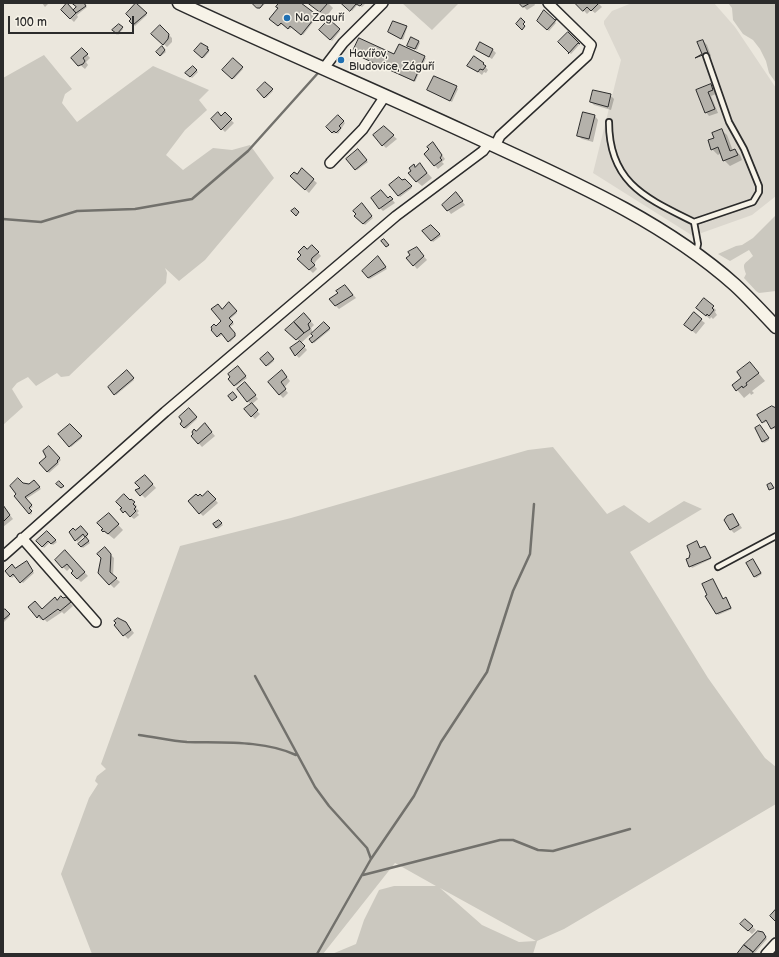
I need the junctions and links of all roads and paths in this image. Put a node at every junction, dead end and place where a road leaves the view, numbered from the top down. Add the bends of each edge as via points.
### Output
1 (179, 3) edge
2 (383, 3) edge
3 (548, 3) edge
4 (706, 56) dead end
5 (324, 68) junction
6 (385, 96) junction
7 (609, 122) dead end
8 (492, 145) junction
9 (330, 163) dead end
10 (694, 222) junction
11 (696, 255) junction
12 (776, 327) edge
13 (776, 536) edge
14 (22, 538) junction
15 (3, 556) edge
16 (718, 568) dead end
17 (96, 622) dead end
18 (776, 943) edge
19 (766, 954) edge

1 - 5 street
2 - 5 street via 343,43
3 - 8 street via 590,45 587,56
4 - 10 lane via 729,122 744,149 759,192 749,204
5 - 6 street
6 - 8 street
6 - 9 street via 363,129
7 - 10 lane via 611,148 629,182 643,195
8 - 11 street via 620,207
8 - 14 street via 396,216
10 - 11 lane via 698,244
11 - 12 street via 734,285
13 - 16 lane
14 - 15 street
14 - 17 street
18 - 19 street

